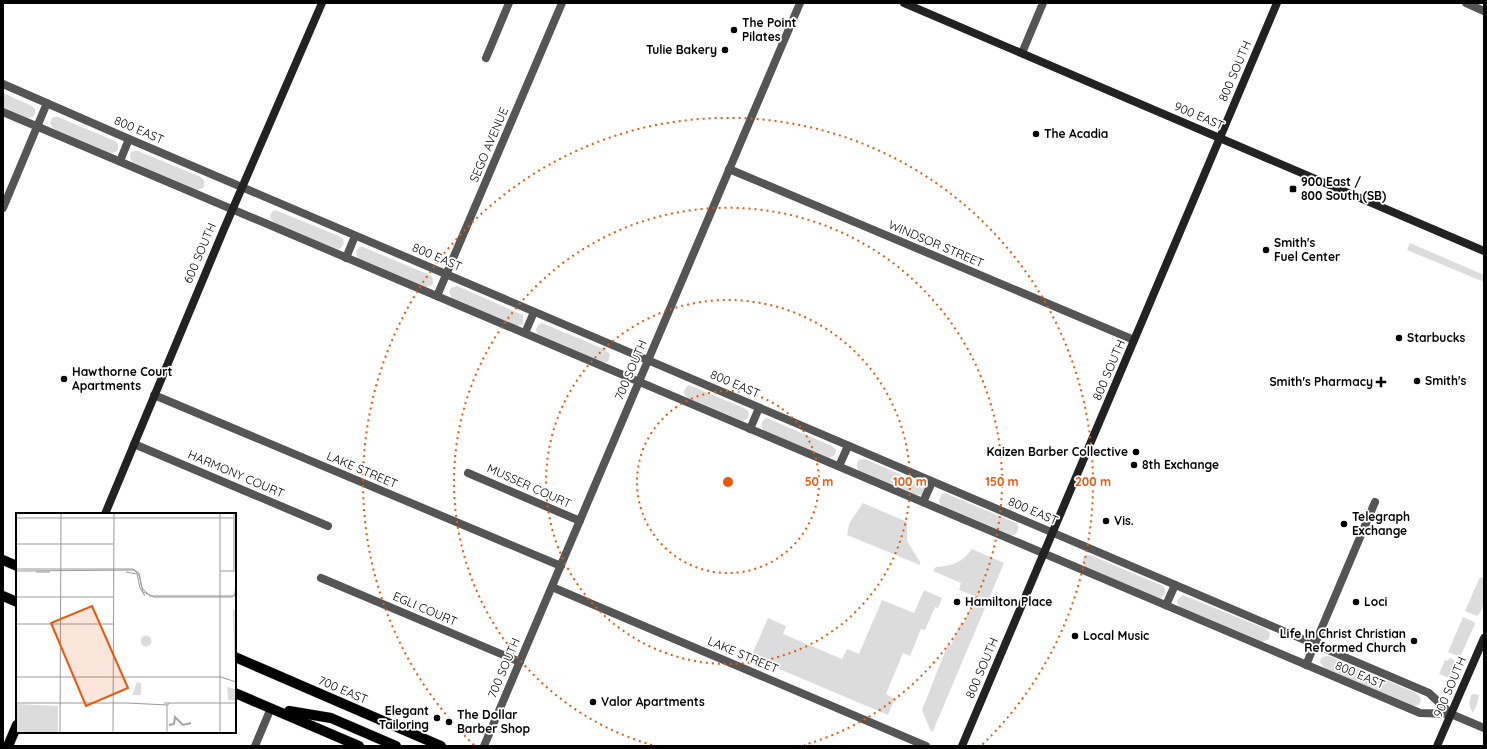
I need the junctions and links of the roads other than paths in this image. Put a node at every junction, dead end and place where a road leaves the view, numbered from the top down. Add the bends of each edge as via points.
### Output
1 (322, 3) edge
2 (509, 3) edge
3 (562, 3) edge
4 (800, 3) edge
5 (904, 3) edge
6 (1043, 3) edge
7 (1277, 3) edge
8 (1466, 3) edge
9 (1484, 11) edge
10 (1022, 53) junction
11 (486, 58) dead end
12 (3, 84) edge
13 (48, 103) junction
14 (3, 112) edge
15 (38, 127) junction
16 (1220, 138) junction
17 (129, 139) junction
18 (120, 161) junction
19 (729, 169) junction
20 (242, 187) junction
21 (3, 208) edge
22 (232, 209) junction
23 (355, 236) junction
24 (1484, 251) edge
25 (346, 258) junction
26 (446, 274) junction
27 (437, 296) junction
28 (534, 312) junction
29 (525, 333) junction
30 (1134, 340) junction
31 (648, 360) junction
32 (639, 382) junction
33 (154, 395) junction
34 (759, 408) junction
35 (750, 428) junction
36 (134, 444) junction
37 (848, 446) junction
38 (839, 466) junction
39 (468, 473) dead end
40 (932, 482) junction
41 (923, 502) junction
42 (1375, 502) dead end
43 (106, 513) edge
44 (580, 521) junction
45 (328, 526) dead end
46 (1052, 533) junction
47 (1044, 553) junction
48 (3, 560) edge
49 (16, 566) edge
50 (561, 566) junction
51 (321, 578) dead end
52 (1175, 585) junction
53 (552, 587) junction
54 (3, 596) edge
55 (16, 602) edge
56 (1166, 605) junction
57 (1484, 638) edge
58 (1315, 644) junction
59 (236, 657) edge
60 (520, 662) junction
61 (1306, 665) junction
62 (236, 693) edge
63 (271, 708) junction
64 (1451, 714) junction
65 (16, 727) edge
66 (1484, 728) edge
67 (8, 746) edge
68 (255, 746) edge
69 (359, 746) edge
70 (396, 746) edge
71 (441, 746) edge
72 (484, 746) edge
73 (926, 746) edge
74 (962, 746) edge
75 (1437, 746) edge

1 - 20 street, 600 SOUTH
2 - 11 street
3 - 26 street, SEGO AVENUE
4 - 19 street, 700 SOUTH
5 - 10 street, 900 EAST
6 - 10 street
7 - 16 street, 800 SOUTH
8 - 9 street
10 - 16 street, 900 EAST
12 - 13 street, 800 EAST
13 - 15 street
13 - 17 street, 800 EAST
14 - 15 street, 800 EAST
15 - 18 street, 800 EAST
15 - 21 street
16 - 24 street, 900 EAST
16 - 30 street, 800 SOUTH
17 - 18 street
17 - 20 street, 800 EAST
18 - 22 street, 800 EAST
19 - 30 street, WINDSOR STREET
19 - 31 street, 700 SOUTH
20 - 22 street, 600 SOUTH
20 - 23 street, 800 EAST
22 - 25 street, 800 EAST
22 - 33 street, 600 SOUTH
23 - 25 street
23 - 26 street, 800 EAST
25 - 27 street, 800 EAST
26 - 27 street, SEGO AVENUE
26 - 28 street, 800 EAST
27 - 29 street, 800 EAST
28 - 29 street
28 - 31 street, 800 EAST
29 - 32 street, 800 EAST
30 - 46 street, 800 SOUTH
31 - 32 street, 700 SOUTH
31 - 34 street, 800 EAST
32 - 35 street, 800 EAST
32 - 44 street, 700 SOUTH
33 - 36 street, 600 SOUTH
33 - 50 street, LAKE STREET
34 - 35 street
34 - 37 street, 800 EAST
35 - 38 street, 800 EAST
36 - 43 street, 600 SOUTH
36 - 45 street, HARMONY COURT
37 - 38 street
37 - 40 street, 800 EAST
38 - 41 street, 800 EAST
39 - 44 street, MUSSER COURT
40 - 41 street
40 - 46 street, 800 EAST
41 - 47 street, 800 EAST
42 - 58 street
44 - 50 street, 700 SOUTH
46 - 47 street, 800 SOUTH
46 - 52 street, 800 EAST
47 - 56 street, 800 EAST
47 - 74 street, 800 SOUTH
48 - 49 main road
50 - 53 street, 700 SOUTH
51 - 60 street, EGLI COURT
52 - 56 street
52 - 58 street, 800 EAST
53 - 60 street, 700 SOUTH
53 - 73 street, LAKE STREET
54 - 55 main road
56 - 61 street, 800 EAST
57 - 64 street, 900 SOUTH
58 - 61 street
58 - 64 street, 800 EAST via 1429,693
59 - 71 main road, 700 EAST
60 - 72 street, 700 SOUTH
61 - 64 street, 800 EAST via 1420,714
62 - 63 main road
63 - 68 street
63 - 69 main road
63 - 70 main road via 330,718
64 - 66 street, 800 EAST
64 - 75 street, 900 SOUTH
65 - 67 main road

